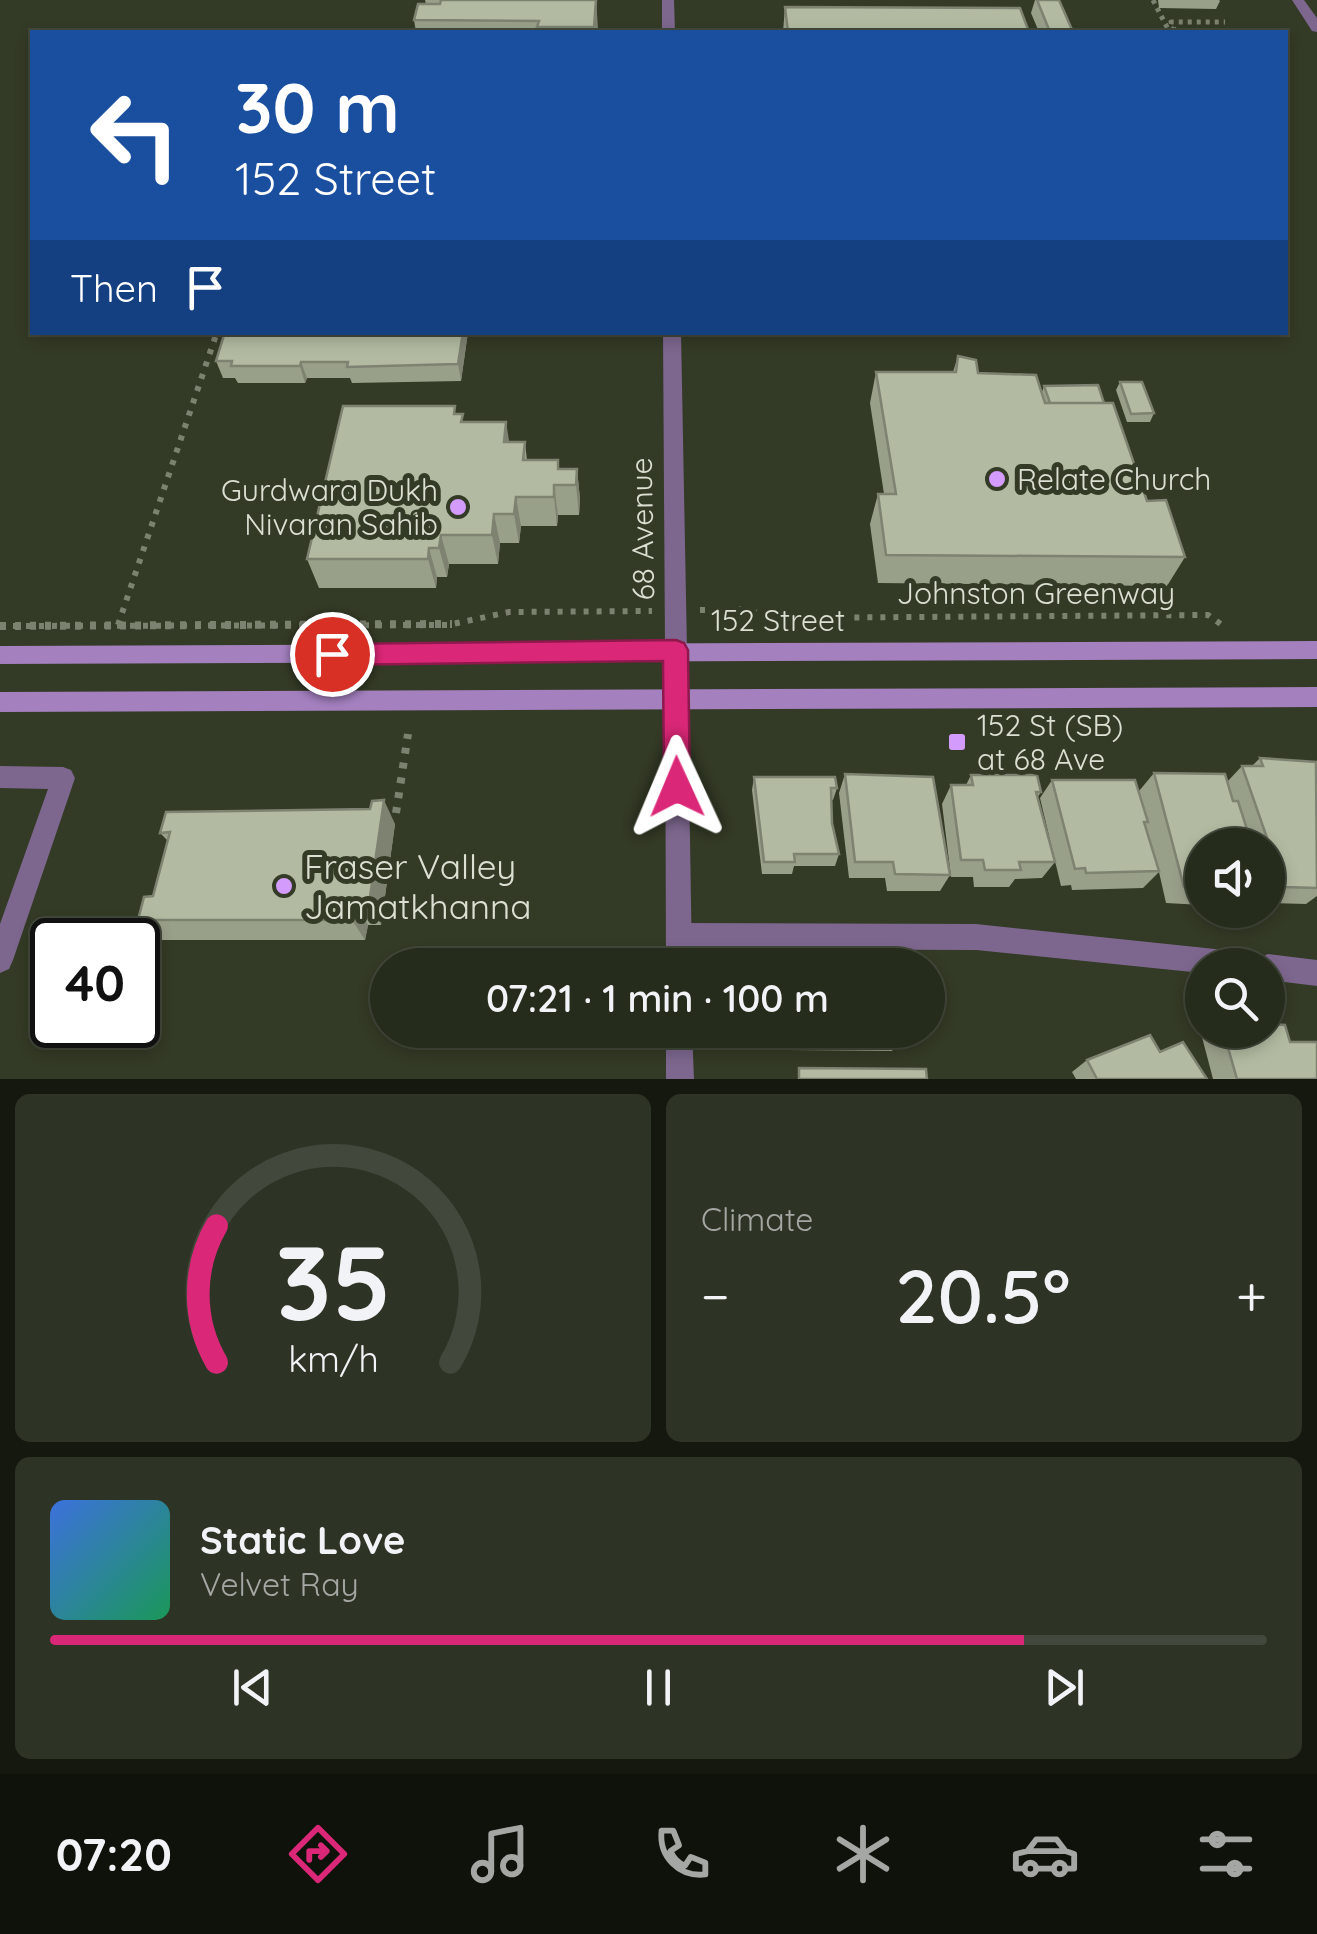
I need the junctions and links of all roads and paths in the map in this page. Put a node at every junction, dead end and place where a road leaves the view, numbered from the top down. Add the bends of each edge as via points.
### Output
1 (668, 0) edge
2 (1154, 0) edge
3 (1298, 0) edge
4 (1225, 22) dead end
5 (1317, 28) edge
6 (669, 30) edge
7 (215, 335) edge
8 (672, 335) edge
9 (746, 609) dead end
10 (627, 612) dead end
11 (1208, 614) dead end
12 (0, 626) edge
13 (118, 626) junction
14 (676, 650) junction
15 (1317, 650) edge
16 (0, 655) edge
17 (1317, 698) edge
18 (676, 699) junction
19 (0, 702) edge
20 (408, 734) dead end
21 (0, 777) edge
22 (396, 813) dead end
23 (679, 936) junction
24 (679, 948) edge
25 (1185, 959) edge
26 (0, 960) edge
27 (1285, 969) edge
28 (1317, 972) edge
29 (680, 1048) edge
30 (680, 1079) edge

1 - 6 street
2 - 4 path via 1168,29 1174,29 1171,22
3 - 5 street
7 - 13 path
8 - 14 street, 68 Avenue
9 - 11 path, Johnston Greenway via 770,618
10 - 13 path via 509,612 448,625
12 - 13 path
14 - 15 main road, 152 Street
14 - 16 main road, 152 Street
14 - 18 street, 68 Avenue
17 - 18 main road
18 - 19 main road
18 - 23 street, 68 Avenue
20 - 22 path
21 - 26 street via 63,778
23 - 24 street, 68 Avenue
23 - 25 street via 976,937
27 - 28 street
29 - 30 street

